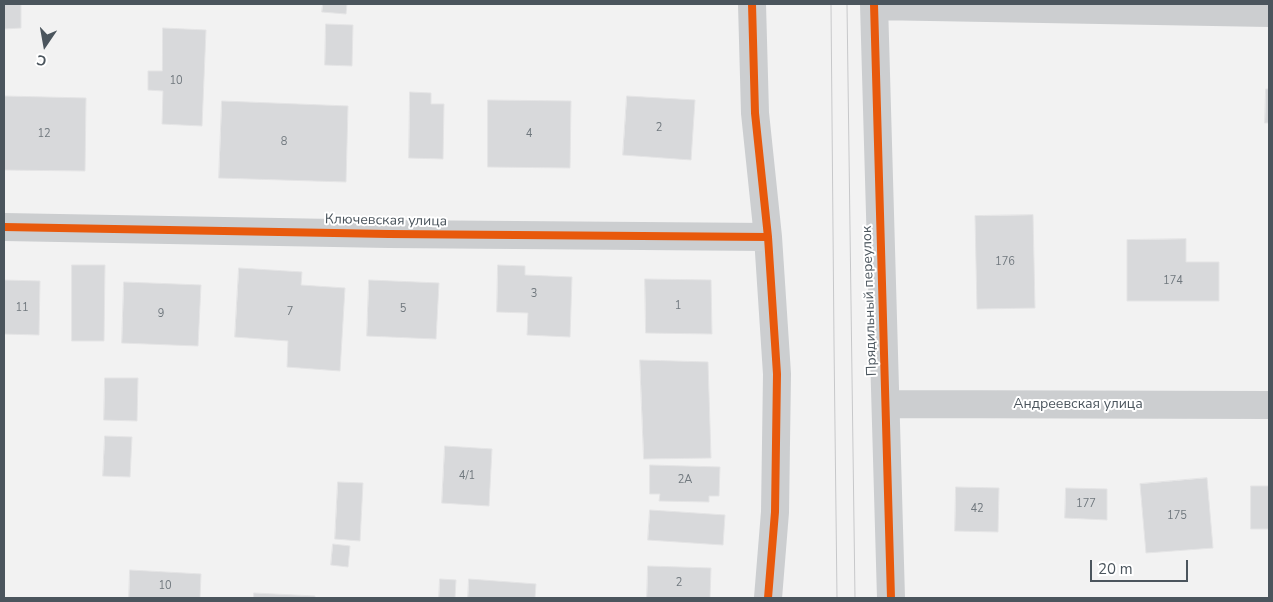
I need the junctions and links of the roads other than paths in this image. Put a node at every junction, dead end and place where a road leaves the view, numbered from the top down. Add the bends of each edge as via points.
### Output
1 (752, 4) edge
2 (874, 5) edge
3 (1269, 13) edge
4 (4, 227) edge
5 (768, 237) junction
6 (886, 404) junction
7 (1269, 405) edge
8 (768, 598) edge
9 (891, 598) edge

1 - 5 street via 755,113
2 - 3 street
2 - 6 street, Прядильный переулок
4 - 5 street, Ключевская улица
5 - 8 street via 777,374 775,512
6 - 7 street, Андреевская улица
6 - 9 street, Прядильный переулок

